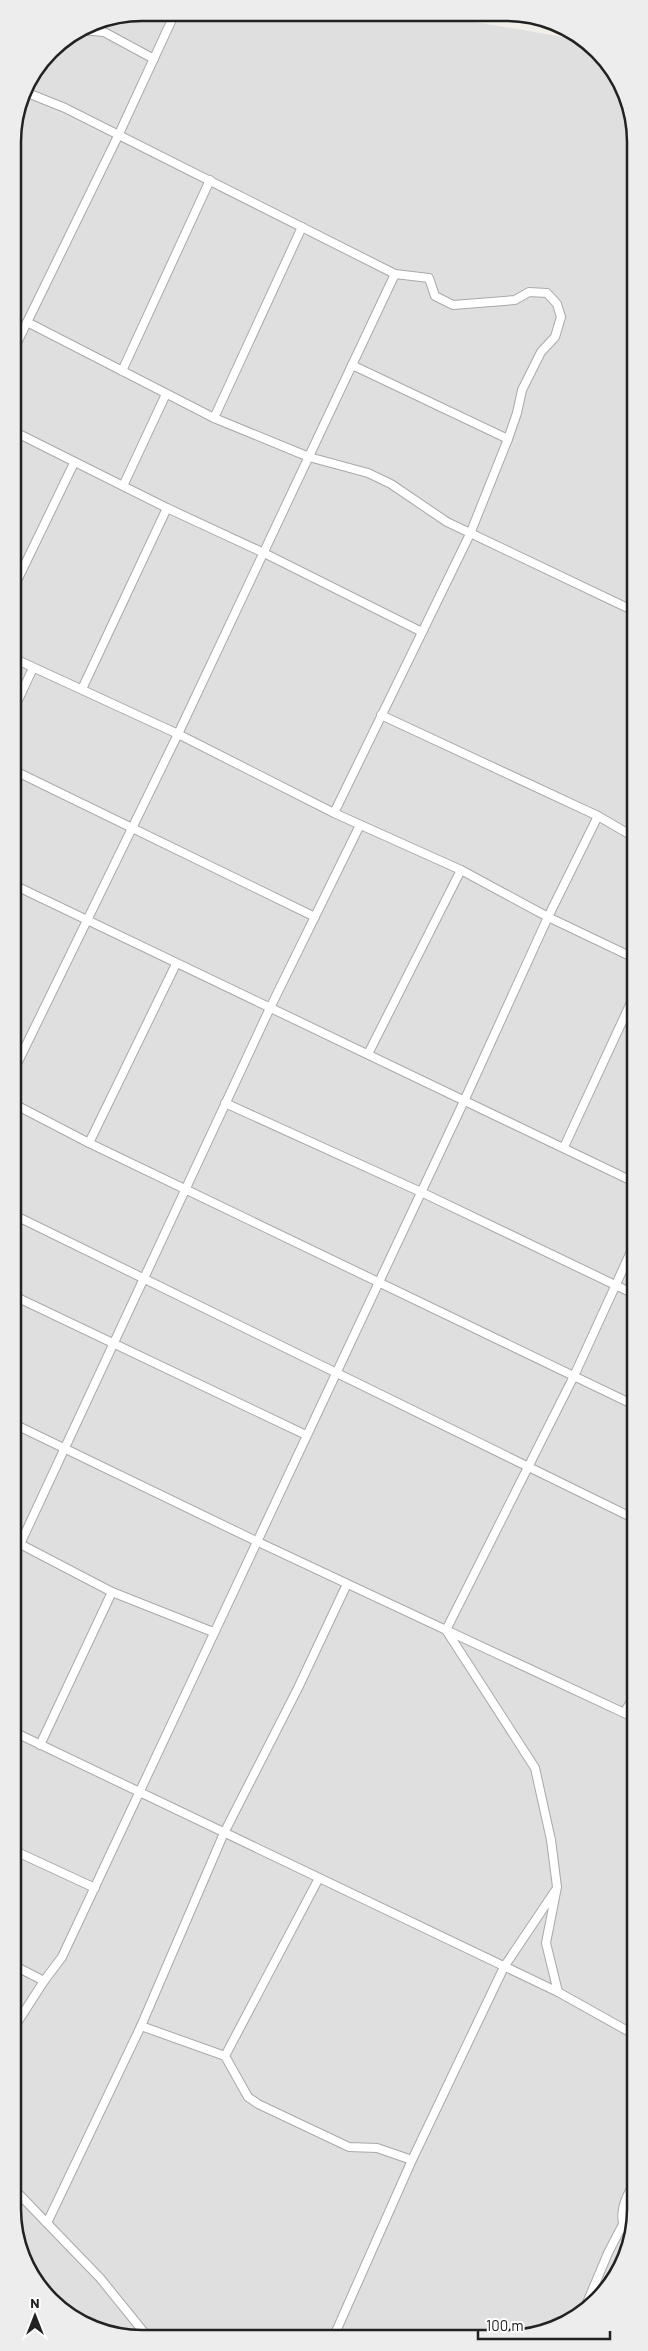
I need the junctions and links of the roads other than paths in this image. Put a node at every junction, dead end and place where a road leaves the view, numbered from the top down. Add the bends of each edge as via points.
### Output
1 (171, 22) edge
2 (95, 31) edge
3 (154, 59) junction
4 (31, 94) edge
5 (118, 136) junction
6 (210, 180) junction
7 (302, 227) junction
8 (395, 274) junction
9 (27, 322) junction
10 (22, 333) edge
11 (352, 365) junction
12 (122, 371) junction
13 (166, 394) junction
14 (214, 418) junction
15 (22, 436) edge
16 (508, 438) junction
17 (309, 457) junction
18 (74, 463) junction
19 (123, 486) junction
20 (167, 508) junction
21 (470, 534) junction
22 (264, 553) junction
23 (22, 571) edge
24 (627, 608) edge
25 (422, 632) junction
26 (22, 662) edge
27 (33, 668) junction
28 (82, 689) junction
29 (22, 692) edge
30 (381, 715) junction
31 (178, 734) junction
32 (22, 774) edge
33 (334, 813) junction
34 (598, 816) junction
35 (360, 825) junction
36 (132, 827) junction
37 (627, 833) edge
38 (461, 870) junction
39 (22, 889) edge
40 (315, 917) junction
41 (548, 917) junction
42 (87, 920) junction
43 (627, 954) edge
44 (176, 964) junction
45 (270, 1008) junction
46 (627, 1012) edge
47 (22, 1054) edge
48 (368, 1054) junction
49 (465, 1100) junction
50 (225, 1103) junction
51 (22, 1108) edge
52 (89, 1143) junction
53 (564, 1147) junction
54 (627, 1178) edge
55 (186, 1188) junction
56 (421, 1192) junction
57 (21, 1219) edge
58 (626, 1261) edge
59 (144, 1278) junction
60 (378, 1282) junction
61 (615, 1285) junction
62 (626, 1290) edge
63 (21, 1300) edge
64 (112, 1345) junction
65 (336, 1372) junction
66 (574, 1376) junction
67 (626, 1401) edge
68 (21, 1428) edge
69 (306, 1435) junction
70 (64, 1449) junction
71 (528, 1466) junction
72 (626, 1515) edge
73 (21, 1541) edge
74 (256, 1541) junction
75 (21, 1545) edge
76 (347, 1584) junction
77 (112, 1592) junction
78 (446, 1630) junction
79 (213, 1632) junction
80 (626, 1709) edge
81 (624, 1713) joint
82 (21, 1736) edge
83 (40, 1745) junction
84 (139, 1792) junction
85 (224, 1833) junction
86 (21, 1853) edge
87 (319, 1878) junction
88 (557, 1887) junction
89 (95, 1888) junction
90 (504, 1967) junction
91 (21, 1969) edge
92 (44, 1981) junction
93 (558, 1992) junction
94 (21, 2017) edge
95 (141, 2026) junction
96 (626, 2030) edge
97 (225, 2056) junction
98 (412, 2160) junction
99 (626, 2195) edge
100 (21, 2196) edge
101 (47, 2223) junction
102 (622, 2226) junction
103 (624, 2229) edge
104 (591, 2294) edge
105 (142, 2330) edge
106 (337, 2330) edge

1 - 3 street
2 - 3 street via 104,32
3 - 5 street
4 - 5 street
5 - 6 street
5 - 9 street
6 - 7 street
6 - 12 street
7 - 8 street
7 - 14 street
8 - 11 street
8 - 16 street via 429,278 435,296 453,305 515,300 529,292 547,293 557,304 561,317 556,337 541,352 522,390
9 - 10 street
9 - 12 street
11 - 16 street
11 - 17 street
12 - 13 street
13 - 14 street
13 - 19 street
14 - 17 street
15 - 18 street
16 - 21 street
17 - 21 street via 368,473
17 - 22 street
18 - 19 street
18 - 23 street
19 - 20 street
20 - 22 street
20 - 28 street
21 - 24 street
21 - 25 street
22 - 25 street
22 - 31 street
25 - 30 street
26 - 27 street
27 - 28 street
27 - 29 street
28 - 31 street
30 - 33 street
30 - 34 street
31 - 33 street
31 - 36 street
32 - 36 street
33 - 35 street
34 - 37 street
34 - 41 street
35 - 38 street
35 - 40 street
36 - 40 street
36 - 42 street
38 - 41 street
38 - 48 street
39 - 42 street
40 - 45 street
41 - 43 street
41 - 49 street
42 - 44 street
42 - 47 street
44 - 45 street
44 - 52 street
45 - 48 street
45 - 50 street
46 - 53 street
48 - 49 street
49 - 53 street
49 - 56 street
50 - 55 street
50 - 56 street
51 - 52 street
52 - 55 street
53 - 54 street
55 - 59 street
55 - 60 street
56 - 60 street
56 - 61 street
57 - 59 street
58 - 61 street
59 - 64 street
59 - 65 street
60 - 65 street
60 - 66 street
61 - 62 street
61 - 66 street
63 - 64 street
64 - 69 street
64 - 70 street
65 - 69 street
65 - 71 street
66 - 67 street
66 - 71 street
68 - 70 street
69 - 74 street
70 - 73 street
70 - 74 street
71 - 72 street
71 - 78 street
74 - 76 street
74 - 79 street
75 - 77 street
76 - 78 street
76 - 85 street
77 - 79 street
77 - 83 street
78 - 81 street
78 - 88 street via 535,1768 551,1840
79 - 84 street
80 - 81 street
82 - 83 street
83 - 84 street
84 - 85 street
84 - 89 street
85 - 87 street
85 - 95 street
86 - 89 street
87 - 90 street
87 - 97 street
88 - 90 street
88 - 93 street via 546,1943
89 - 92 street via 62,1957
90 - 93 street
90 - 98 street
91 - 92 street
92 - 94 street
93 - 96 street
95 - 97 street
95 - 101 street
97 - 98 street via 248,2097 258,2104 349,2147 377,2148
98 - 106 street
99 - 102 street
100 - 101 street
101 - 105 street via 100,2278
102 - 103 street
102 - 104 street

